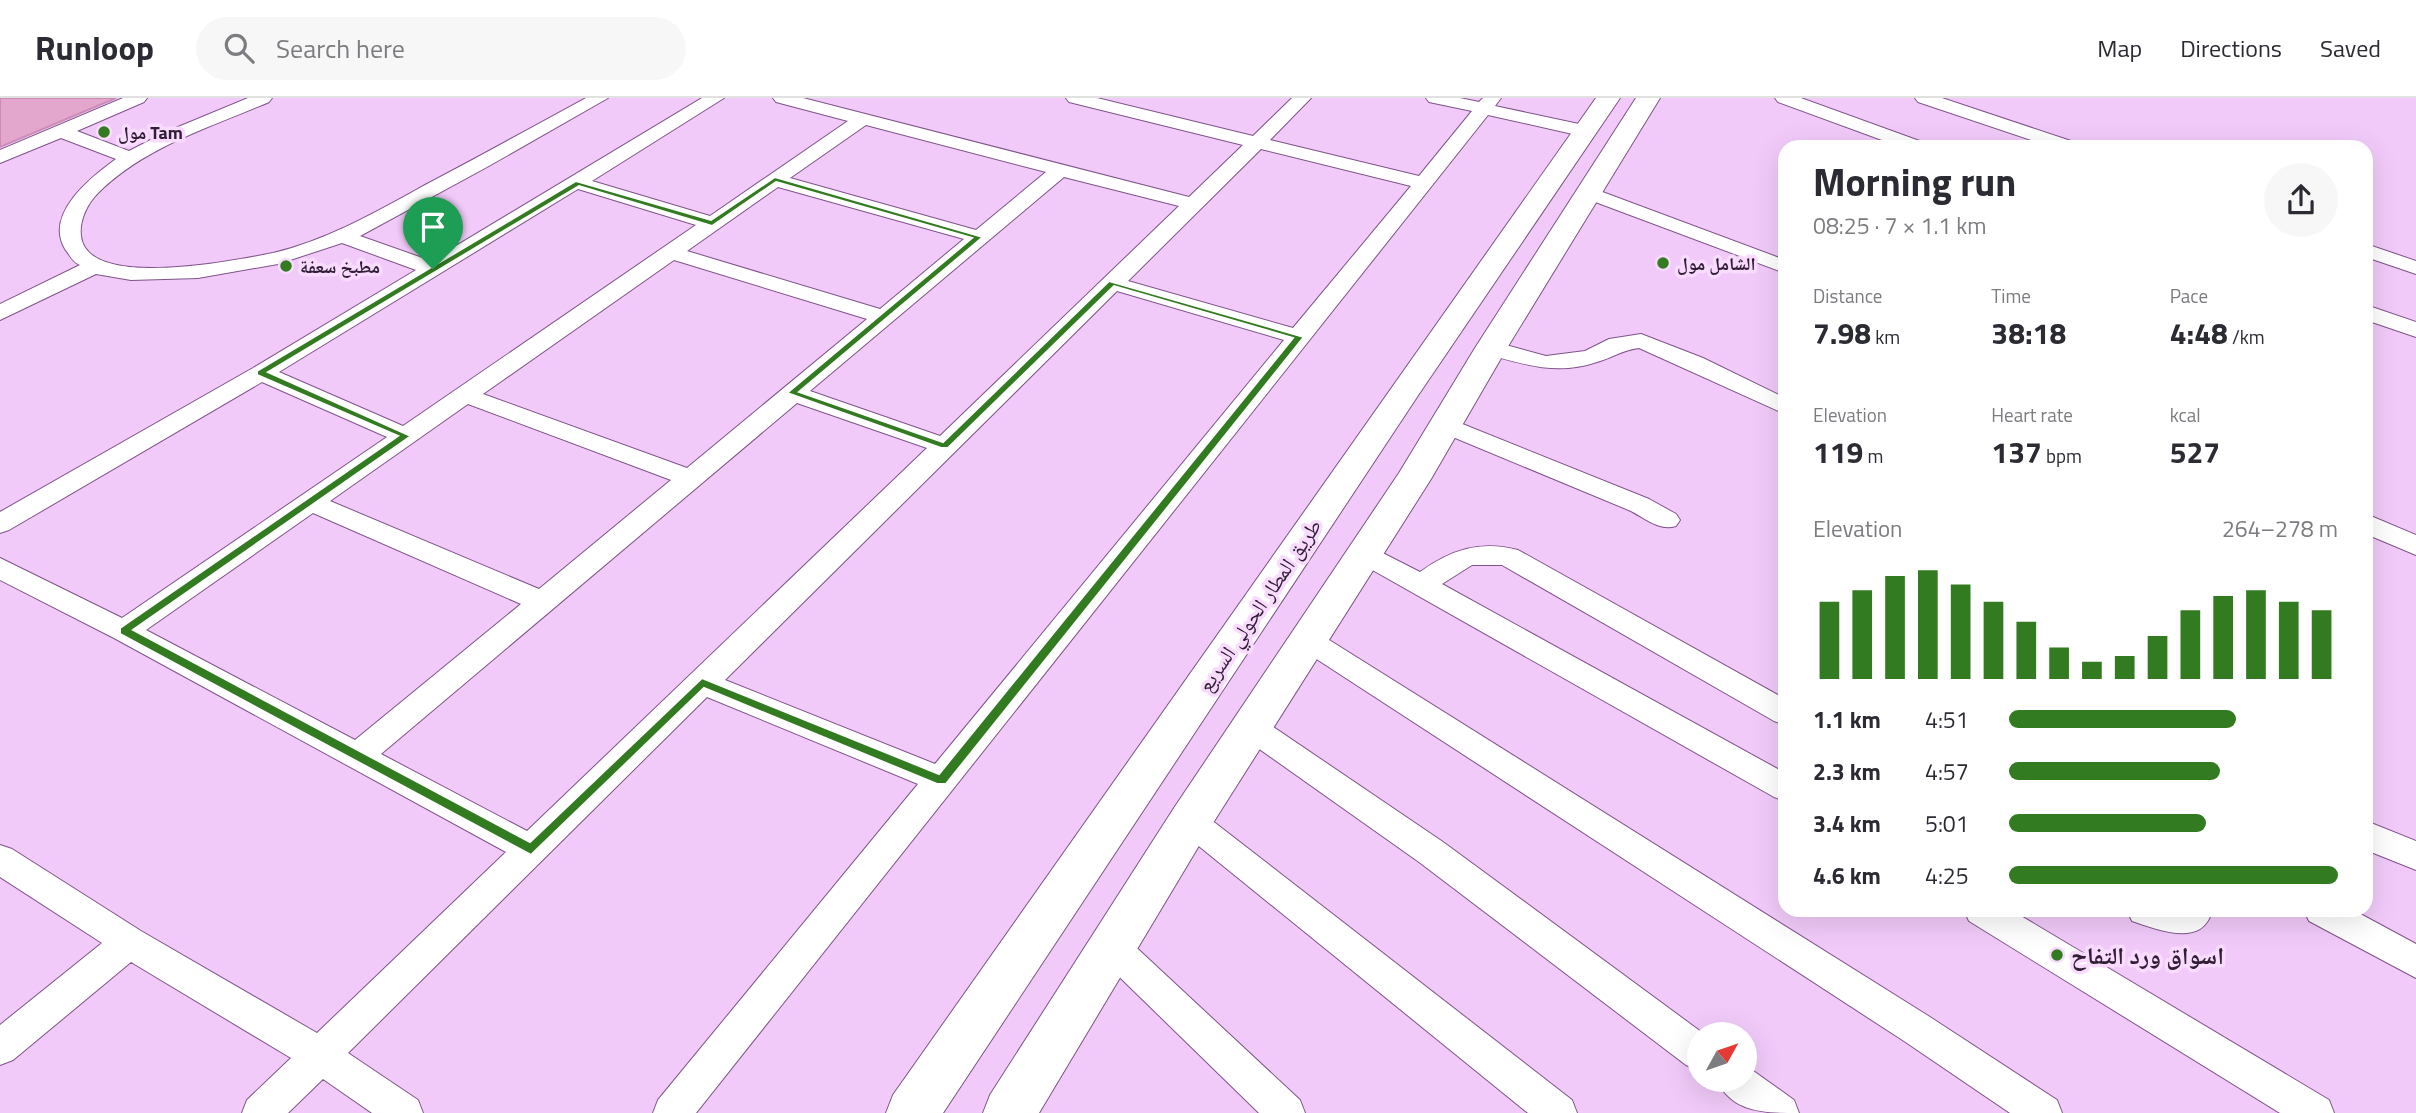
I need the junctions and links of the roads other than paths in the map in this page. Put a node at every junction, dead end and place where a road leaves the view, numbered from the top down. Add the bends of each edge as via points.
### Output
1 (138, 98) edge
2 (263, 98) edge
3 (599, 98) edge
4 (715, 98) edge
5 (782, 98) edge
6 (1075, 98) edge
7 (1147, 98) edge
8 (1301, 98) edge
9 (1435, 98) edge
10 (1608, 98) edge
11 (1648, 98) edge
12 (1784, 98) edge
13 (1924, 98) edge
14 (1488, 103) edge
15 (1131, 112) junction
16 (863, 119) junction
17 (60, 131) junction
18 (1586, 131) junction
19 (1899, 140) edge
20 (2049, 140) edge
21 (1256, 142) junction
22 (0, 157) edge
23 (132, 159) junction
24 (1060, 170) junction
25 (775, 180) junction
26 (578, 183) junction
27 (1424, 183) junction
28 (1588, 193) junction
29 (1193, 204) junction
30 (712, 223) junction
31 (344, 236) junction
32 (979, 237) junction
33 (670, 252) junction
34 (2373, 253) edge
35 (1778, 264) edge
36 (93, 267) junction
37 (2416, 268) edge
38 (433, 269) junction
39 (1112, 282) junction
40 (0, 313) edge
41 (2373, 315) edge
42 (884, 317) junction
43 (2416, 330) edge
44 (1299, 337) junction
45 (1491, 348) junction
46 (261, 373) junction
47 (792, 393) junction
48 (1403, 393) junction
49 (465, 395) junction
50 (1778, 404) edge
51 (1450, 417) junction
52 (406, 436) junction
53 (945, 446) junction
54 (1358, 460) junction
55 (690, 478) junction
56 (1413, 479) junction
57 (310, 502) junction
58 (1667, 520) dead end
59 (0, 524) edge
60 (2373, 526) edge
61 (2416, 546) edge
62 (1363, 552) junction
63 (0, 568) edge
64 (1422, 584) junction
65 (542, 601) junction
66 (124, 631) junction
67 (1308, 640) junction
68 (702, 683) junction
69 (1778, 709) edge
70 (1252, 728) junction
71 (358, 756) junction
72 (941, 780) junction
73 (1778, 784) edge
74 (1190, 821) junction
75 (2373, 838) edge
76 (531, 849) junction
77 (2416, 856) edge
78 (0, 859) edge
79 (1993, 917) edge
80 (2333, 917) edge
81 (130, 942) junction
82 (1113, 948) junction
83 (2416, 962) edge
84 (1687, 1044) edge
85 (0, 1048) edge
86 (320, 1055) junction
87 (1752, 1092) edge
88 (261, 1113) edge
89 (404, 1113) edge
90 (672, 1113) edge
91 (912, 1113) edge
92 (1009, 1113) edge
93 (1286, 1113) edge
94 (1558, 1113) edge
95 (1780, 1113) edge
96 (2043, 1113) edge
97 (2315, 1113) edge

1 - 17 street
2 - 23 street
3 - 31 street
4 - 26 street
5 - 16 street
6 - 15 street
7 - 15 street
8 - 21 street
9 - 14 street
10 - 18 highway, طريق المطار الحولي السريع
11 - 28 highway
12 - 19 street
13 - 20 street
14 - 18 street
14 - 27 street
15 - 21 street
16 - 24 street
16 - 25 street
17 - 22 street
17 - 23 street
18 - 48 highway, طريق المطار الحولي السريع
21 - 27 street
21 - 29 street
23 - 36 street via 91,189 77,207 69,230 72,247
24 - 29 street
24 - 32 street
25 - 30 street
25 - 32 street
26 - 30 street
26 - 38 street
27 - 44 street
28 - 35 street
28 - 45 highway
29 - 39 street
30 - 33 street
31 - 36 street via 276,258 186,272 112,272
31 - 38 street
32 - 42 street
33 - 42 street
33 - 49 street
34 - 37 street
36 - 40 street
38 - 46 street
39 - 44 street
39 - 53 street
41 - 43 street
42 - 47 street
44 - 72 street
45 - 50 street via 1546,363 1591,357 1617,344 1641,341
45 - 51 highway
46 - 52 street
46 - 59 street
47 - 53 street
47 - 55 street
48 - 51 highway
48 - 54 highway, طريق المطار الحولي السريع
49 - 52 street
49 - 55 street
51 - 56 highway
51 - 58 street
52 - 57 street
53 - 68 street
54 - 56 highway via 1389,464
54 - 91 highway, طريق المطار الحولي السريع
55 - 65 street
56 - 62 highway
57 - 65 street
57 - 66 street
60 - 61 street
62 - 64 street
62 - 67 highway
63 - 66 street
64 - 69 street via 1466,555 1508,556
64 - 73 street
65 - 71 street
66 - 71 street
67 - 70 highway
67 - 96 street
68 - 72 street
68 - 76 street
70 - 74 highway
70 - 84 street via 1431,852
71 - 76 street
72 - 90 street
74 - 82 highway
74 - 94 street
75 - 77 street
76 - 86 street
78 - 81 street
79 - 97 street
80 - 83 street
81 - 85 street
81 - 86 street
82 - 92 highway
82 - 93 street
86 - 88 street
86 - 89 street
87 - 95 street

